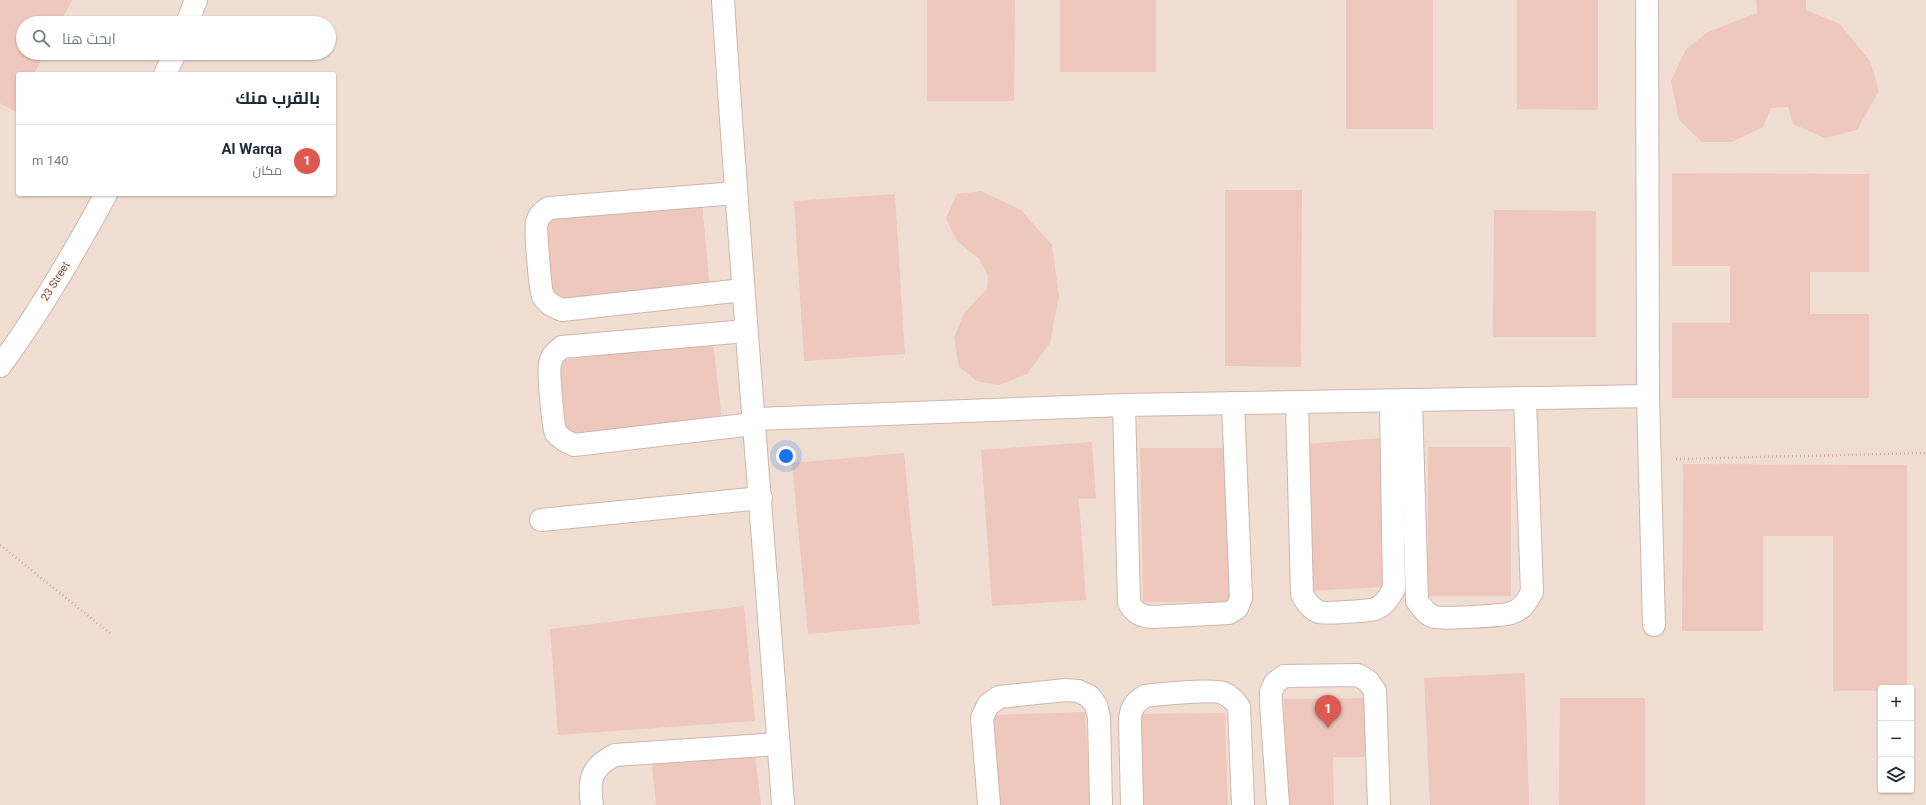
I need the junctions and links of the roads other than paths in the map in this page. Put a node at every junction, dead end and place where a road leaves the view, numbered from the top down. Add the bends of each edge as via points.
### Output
1 (196, 0) edge
2 (723, 0) edge
3 (1647, 0) edge
4 (190, 16) edge
5 (172, 60) edge
6 (166, 72) edge
7 (736, 193) junction
8 (105, 196) edge
9 (743, 290) junction
10 (746, 331) junction
11 (0, 366) edge
12 (1648, 396) junction
13 (1525, 398) junction
14 (1401, 401) junction
15 (1297, 403) junction
16 (1233, 404) junction
17 (1124, 405) junction
18 (753, 422) junction
19 (761, 498) junction
20 (541, 520) dead end
21 (1654, 625) dead end
22 (778, 744) junction
23 (592, 805) edge
24 (783, 805) edge
25 (989, 805) edge
26 (1101, 805) edge
27 (1132, 805) edge
28 (1243, 805) edge
29 (1278, 805) edge
30 (1379, 805) edge

1 - 4 street
2 - 7 street
3 - 12 street
5 - 6 street
7 - 9 street
7 - 9 street via 549,208 541,214 536,223 543,296 551,306 562,310
8 - 11 street, 23 Street via 76,248
9 - 10 street
10 - 18 street
10 - 18 street via 562,348 553,354 549,365 555,431 563,440 574,445
12 - 13 street
12 - 21 street
13 - 14 street
13 - 14 street via 1532,592 1525,605 1512,613 1447,617 1435,617 1424,611 1417,601
14 - 15 street
14 - 15 street via 1394,589 1387,601 1375,609 1333,613 1320,613 1308,606 1302,594
15 - 16 street
16 - 17 street
16 - 17 street via 1242,598 1237,608 1228,613 1152,617 1134,612 1129,603
17 - 18 street
18 - 19 street
19 - 20 street
19 - 22 street
22 - 23 street via 615,755 602,761 593,773 589,788
22 - 24 street
25 - 26 street via 982,718 988,705 999,697 1065,690 1078,691 1089,696 1096,705
27 - 28 street via 1130,711 1136,702 1145,696 1222,692 1240,707
29 - 30 street via 1271,703 1271,692 1275,683 1284,676 1344,674 1358,675 1368,681 1375,691

